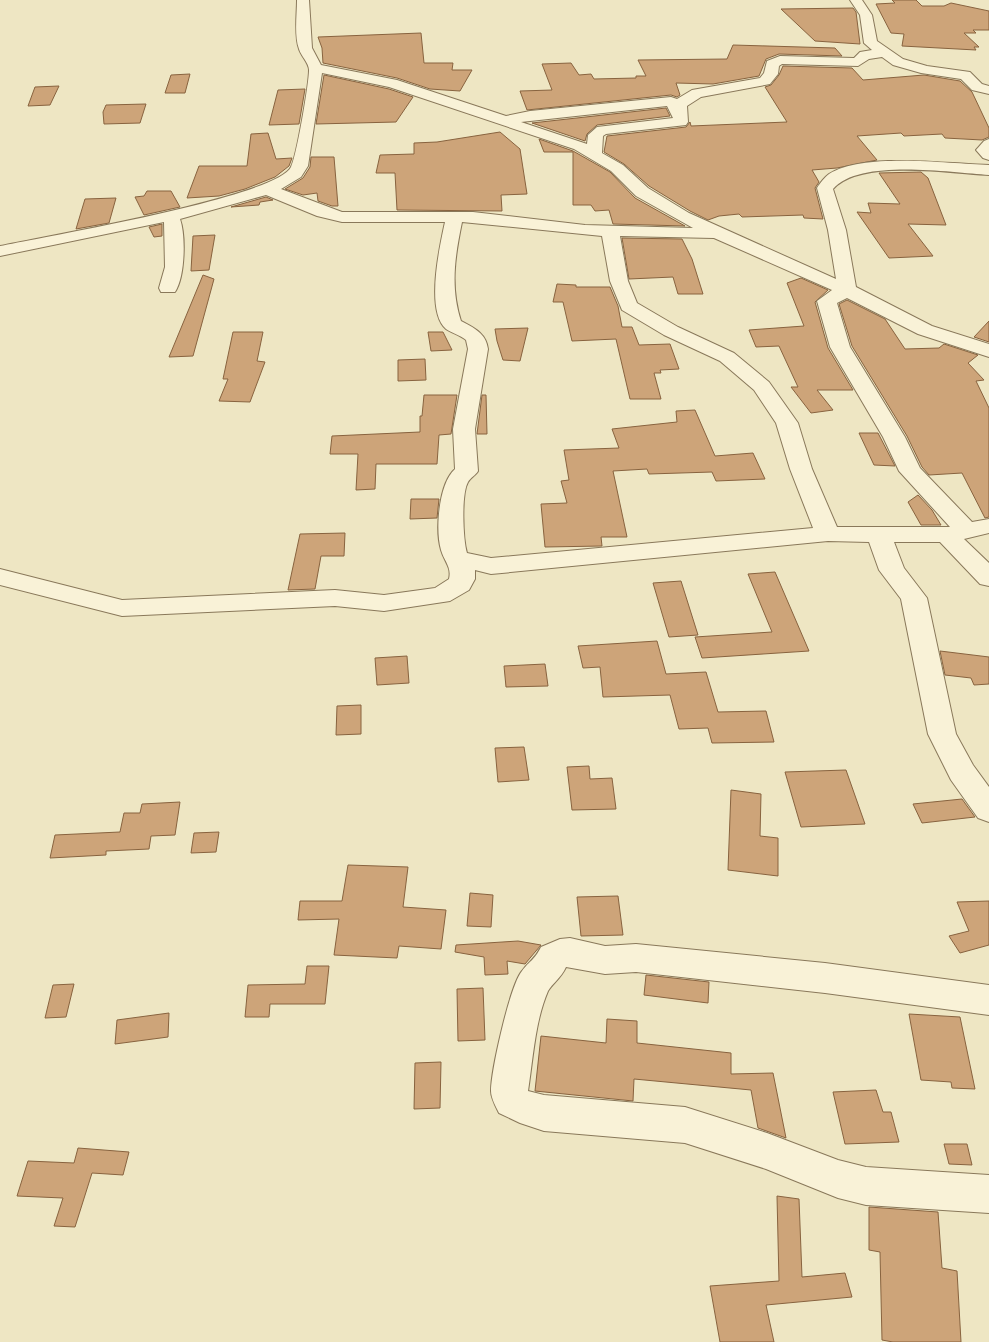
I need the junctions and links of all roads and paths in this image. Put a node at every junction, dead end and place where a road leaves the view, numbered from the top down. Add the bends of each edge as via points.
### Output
1 (303, 0) edge
2 (856, 0) edge
3 (882, 52) junction
4 (316, 68) junction
5 (988, 92) edge
6 (678, 110) junction
7 (506, 121) junction
8 (989, 144) edge
9 (594, 155) junction
10 (989, 155) edge
11 (989, 170) edge
12 (267, 189) junction
13 (170, 216) junction
14 (455, 217) junction
15 (610, 231) junction
16 (721, 233) junction
17 (0, 251) edge
18 (168, 288) dead end
19 (847, 290) junction
20 (989, 351) edge
21 (967, 530) edge
22 (828, 534) junction
23 (879, 535) junction
24 (459, 559) junction
25 (0, 577) edge
26 (989, 578) edge
27 (989, 810) edge
28 (989, 1000) edge
29 (989, 1194) edge

1 - 4 street via 305,48
2 - 3 street via 866,15 871,43
3 - 5 street via 911,66 965,75 976,87
3 - 6 street via 865,55 858,62 780,60 772,64 771,74 765,82 697,93 680,104
4 - 7 street via 392,84
4 - 12 street via 300,166 284,182
6 - 7 street via 671,101 530,115
6 - 9 street via 681,122 602,130 596,135
7 - 9 street via 556,136
8 - 10 street via 984,150
9 - 16 street via 617,168 662,206
11 - 19 street via 874,167 846,171 827,182 825,188 837,230
12 - 13 street
12 - 14 street via 333,216
13 - 17 street
13 - 18 street via 173,221 174,267
14 - 15 street via 483,217
14 - 24 street via 445,260 443,297 452,324 476,340 478,356 463,430 467,471 456,480 451,502 453,551
15 - 16 street
15 - 22 street via 619,281 629,306 671,331 727,357 766,392 793,438 801,469
16 - 19 street
19 - 20 street via 925,330
19 - 21 street via 827,301 840,347 894,437 910,471
21 - 23 street
21 - 26 street
22 - 23 street
22 - 24 street via 490,566
23 - 27 street via 892,570 914,598 942,734 962,772
24 - 25 street via 463,577 460,584 429,598 384,603 335,598 122,608
28 - 29 street via 589,951 560,953 534,981 523,1016 509,1093 512,1101 520,1106 544,1113 685,1125 866,1186

